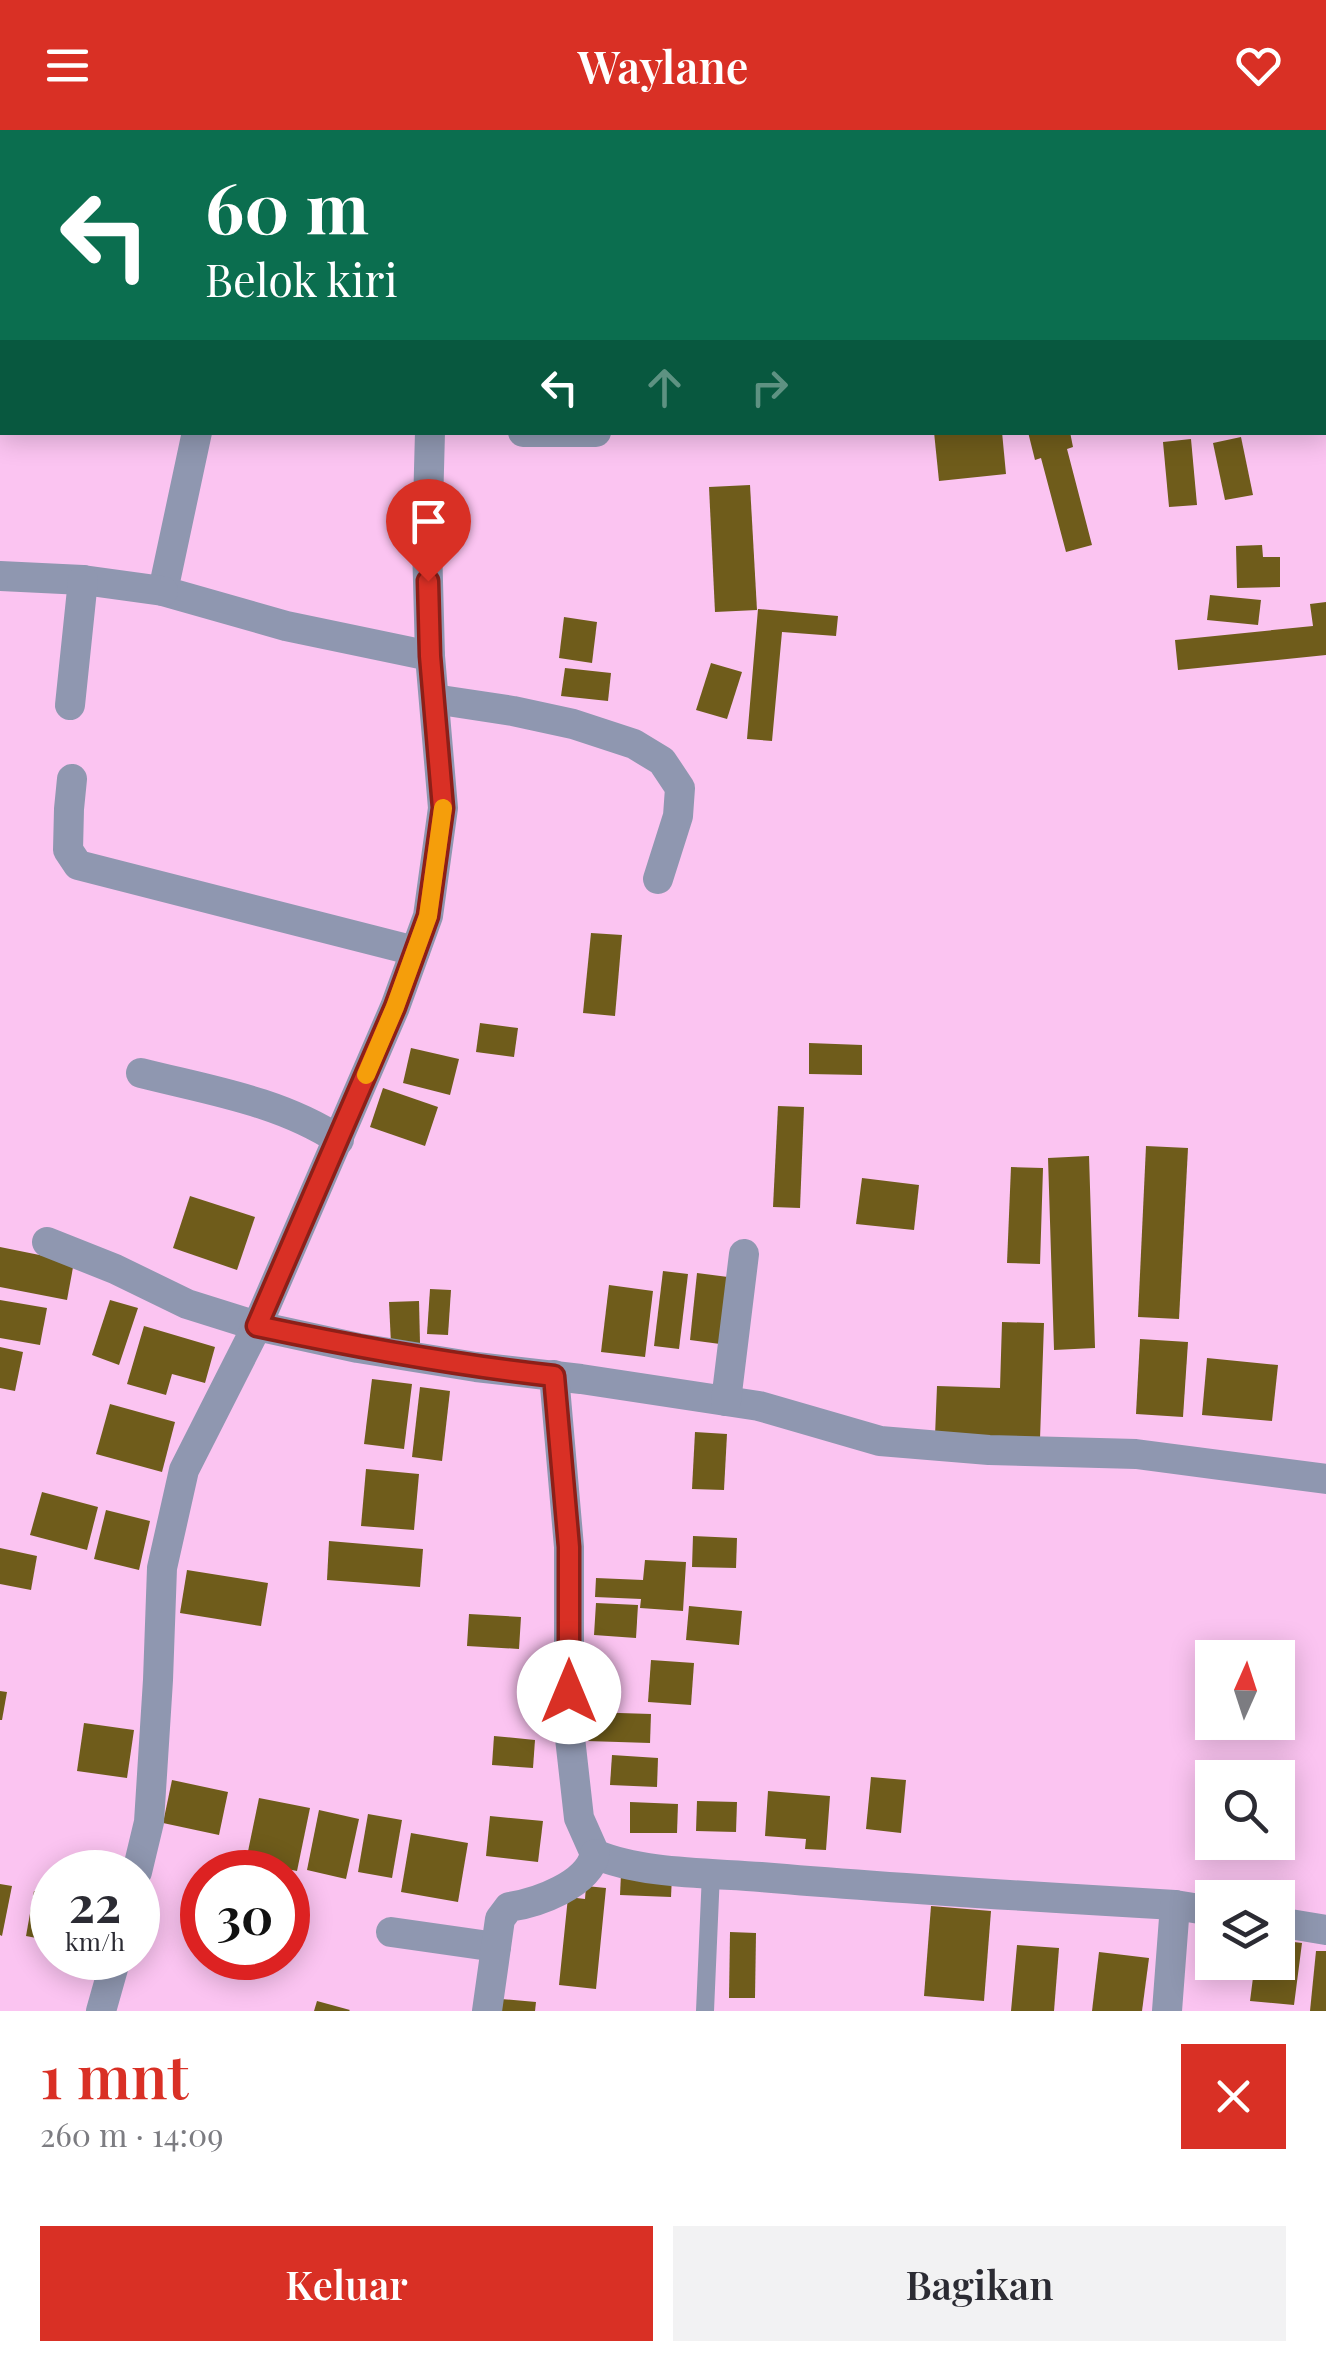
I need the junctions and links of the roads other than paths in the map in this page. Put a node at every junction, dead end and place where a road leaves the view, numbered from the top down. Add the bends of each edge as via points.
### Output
1 (196, 435) edge
2 (430, 435) edge
3 (0, 576) edge
4 (82, 580) junction
5 (163, 591) junction
6 (430, 656) junction
7 (434, 699) junction
8 (70, 705) dead end
9 (72, 779) dead end
10 (658, 880) dead end
11 (415, 951) junction
12 (141, 1073) dead end
13 (339, 1140) junction
14 (47, 1242) dead end
15 (744, 1254) dead end
16 (257, 1326) junction
17 (554, 1376) junction
18 (726, 1401) junction
19 (1326, 1479) edge
20 (142, 1850) edge
21 (595, 1854) junction
22 (711, 1873) junction
23 (1175, 1904) junction
24 (1195, 1908) edge
25 (1295, 1925) edge
26 (1326, 1930) edge
27 (391, 1932) dead end
28 (496, 1947) junction
29 (110, 1980) edge
30 (101, 2011) edge
31 (487, 2011) edge
32 (705, 2011) edge
33 (1167, 2011) edge

1 - 5 street
2 - 6 street
3 - 4 street
4 - 5 street
4 - 8 street
5 - 6 street
6 - 7 street
7 - 10 street via 572,724 634,744 662,762 680,788
7 - 11 street via 443,808 428,916
9 - 11 street via 68,850 78,865
11 - 13 street
12 - 13 street via 254,1102
13 - 16 street
14 - 16 street via 188,1304
15 - 18 street
16 - 17 street
16 - 20 street via 184,1470 162,1568
17 - 18 street
17 - 21 street via 569,1547 569,1729 579,1818
18 - 19 street via 880,1441 1136,1454
21 - 22 street
21 - 28 street via 562,1890 510,1907 500,1919
22 - 23 street
22 - 32 lane
23 - 24 street
23 - 33 street
25 - 26 street
27 - 28 street
28 - 31 street
29 - 30 street

